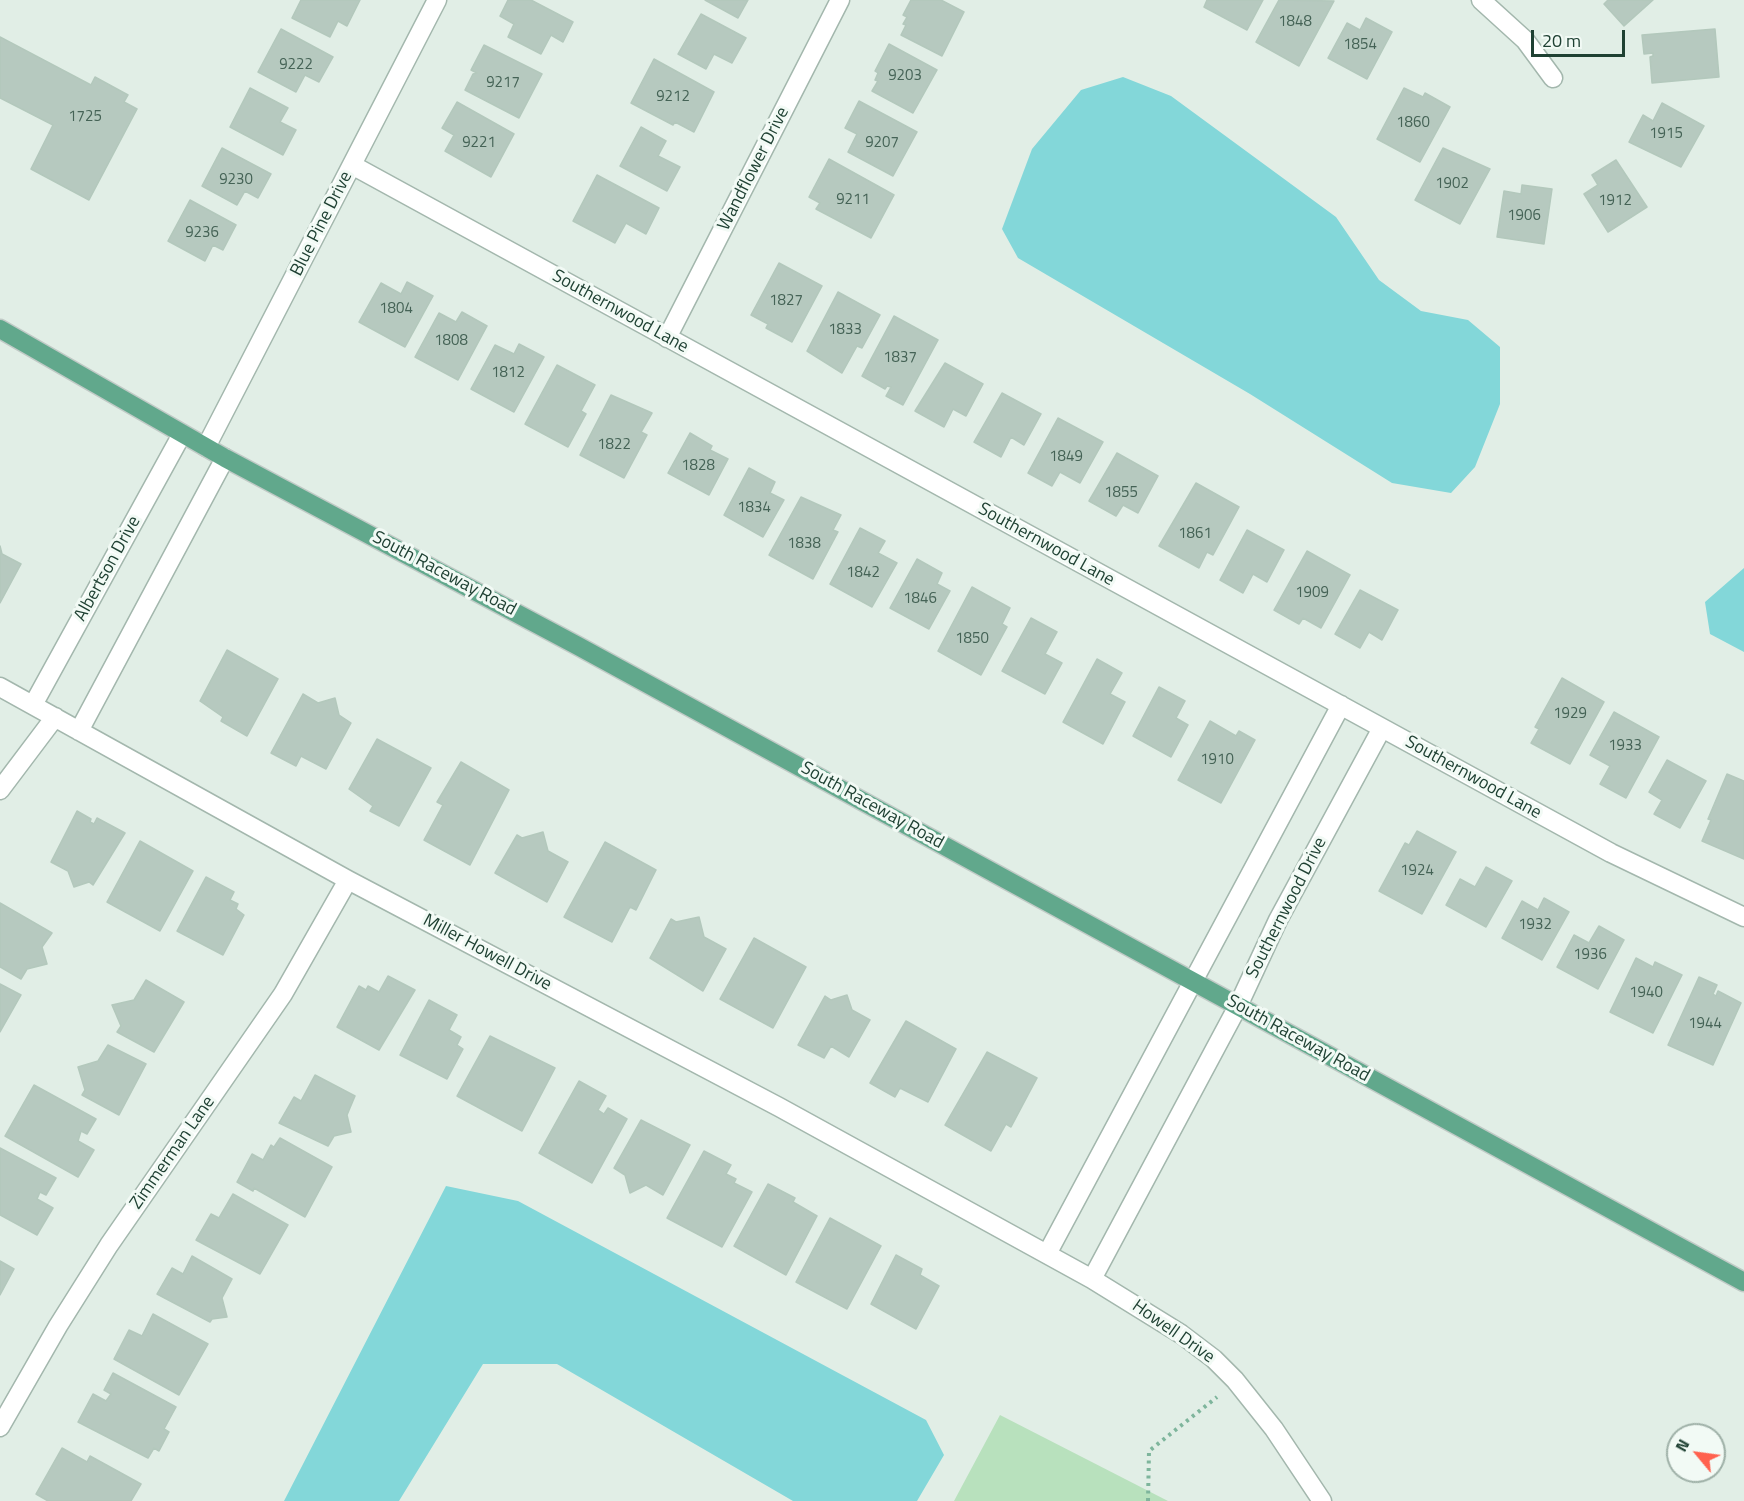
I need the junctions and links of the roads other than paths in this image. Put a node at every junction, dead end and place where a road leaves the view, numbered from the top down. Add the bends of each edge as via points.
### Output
1 (437, 0) edge
2 (840, 0) edge
3 (1481, 0) edge
4 (1552, 78) dead end
5 (352, 165) junction
6 (0, 329) edge
7 (667, 338) junction
8 (183, 434) junction
9 (206, 447) junction
10 (225, 458) junction
11 (0, 687) edge
12 (33, 705) junction
13 (1341, 705) junction
14 (56, 717) junction
15 (1382, 728) junction
16 (80, 731) junction
17 (0, 790) edge
18 (348, 880) junction
19 (1744, 917) edge
20 (1192, 981) junction
21 (1238, 1006) junction
22 (976, 1217) joint
23 (1047, 1254) junction
24 (1092, 1279) junction
25 (1744, 1282) edge
26 (0, 1427) edge
27 (1322, 1501) edge

1 - 5 street, Blue Pine Drive
2 - 7 street, Wandflower Drive
3 - 4 street via 1525,40
5 - 7 street, Southernwood Lane
5 - 9 street, Blue Pine Drive
6 - 8 main road, South Raceway Road
7 - 13 street, Southernwood Lane
8 - 9 main road, South Raceway Road
8 - 12 street, Albertson Drive
9 - 10 main road, South Raceway Road
10 - 16 street
10 - 20 main road, South Raceway Road
11 - 12 street, Miller Howell Drive
12 - 14 street, Miller Howell Drive
13 - 15 street, Southernwood Lane
13 - 20 street
14 - 16 street, Miller Howell Drive
14 - 17 street
15 - 19 street, Southernwood Lane via 1611,853
15 - 21 street, Southernwood Drive via 1278,920
16 - 18 street, Miller Howell Drive
18 - 22 street, Miller Howell Drive via 779,1107
18 - 26 street, Zimmerman Lane via 283,994 104,1254
20 - 21 main road, South Raceway Road
20 - 23 street
21 - 24 street, Southernwood Drive
21 - 25 main road, South Raceway Road
22 - 23 street, Howell Drive
23 - 24 street, Howell Drive
24 - 27 street, Howell Drive via 1214,1359 1274,1429

